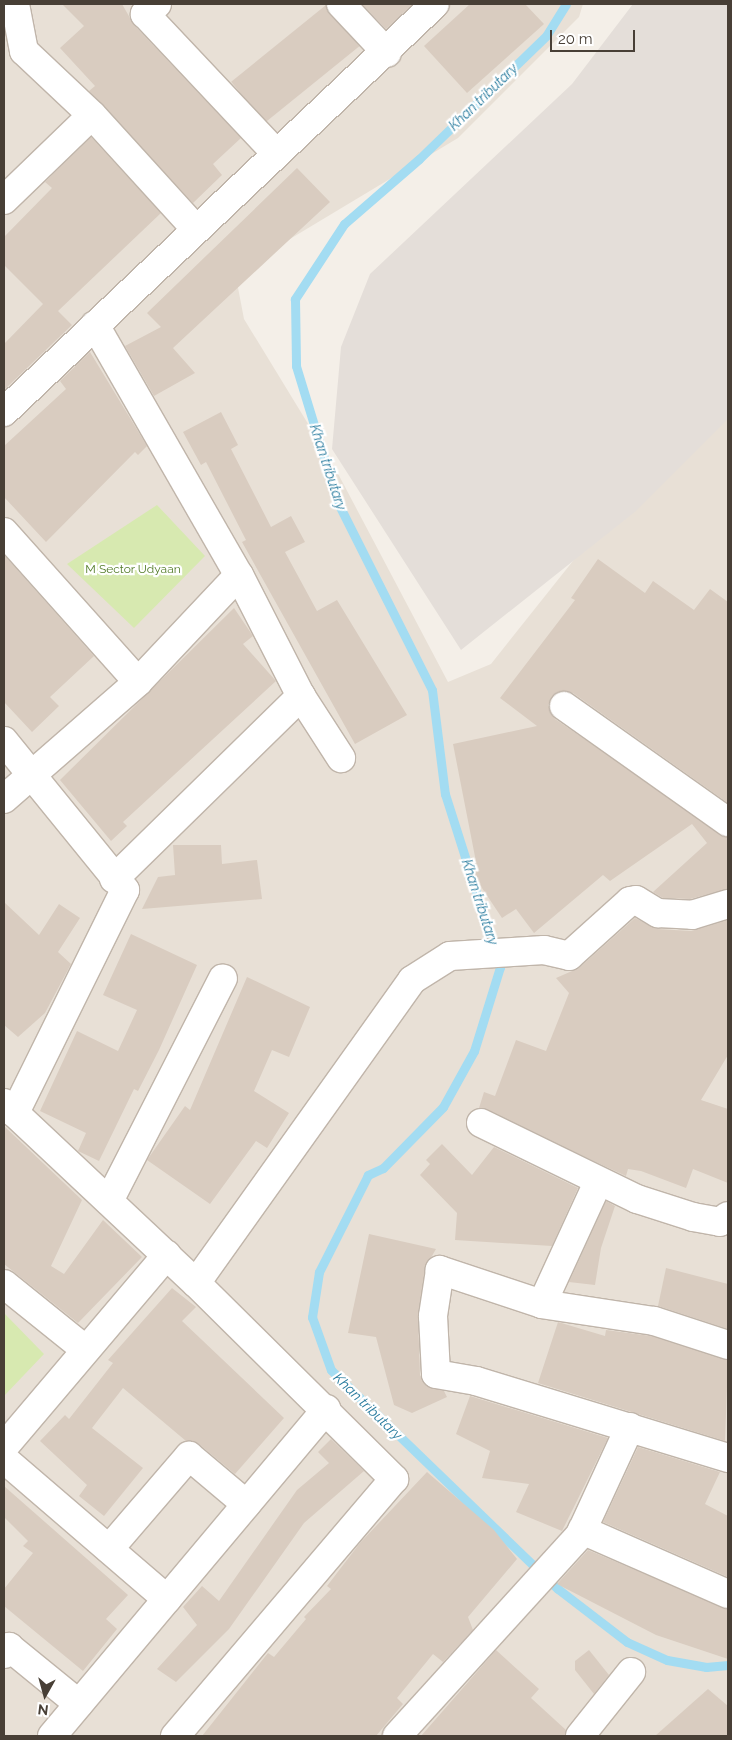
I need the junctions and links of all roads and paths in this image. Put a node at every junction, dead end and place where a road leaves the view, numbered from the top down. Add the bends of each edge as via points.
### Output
1 (15, 4) edge
2 (157, 4) edge
3 (341, 4) edge
4 (434, 4) edge
5 (14, 52) edge
6 (387, 53) junction
7 (92, 115) junction
8 (275, 152) junction
9 (4, 200) edge
10 (196, 228) junction
11 (95, 325) junction
12 (4, 412) edge
13 (4, 532) edge
14 (239, 576) junction
15 (138, 682) junction
16 (301, 696) junction
17 (564, 706) dead end
18 (4, 742) edge
19 (341, 758) dead end
20 (32, 771) junction
21 (4, 799) edge
22 (728, 822) edge
23 (114, 879) junction
24 (728, 904) edge
25 (223, 978) dead end
26 (9, 1108) edge
27 (481, 1123) dead end
28 (598, 1182) junction
29 (109, 1201) junction
30 (728, 1216) edge
31 (167, 1256) junction
32 (196, 1283) junction
33 (4, 1284) edge
34 (542, 1304) junction
35 (728, 1345) edge
36 (86, 1350) junction
37 (326, 1409) junction
38 (630, 1427) junction
39 (4, 1447) edge
40 (728, 1458) edge
41 (4, 1459) edge
42 (246, 1504) junction
43 (582, 1530) junction
44 (109, 1549) junction
45 (728, 1594) edge
46 (167, 1599) junction
47 (4, 1654) edge
48 (631, 1672) dead end
49 (79, 1704) junction
50 (52, 1736) edge
51 (175, 1736) edge
52 (397, 1736) edge
53 (580, 1736) edge

1 - 5 street
2 - 8 street via 145,14
3 - 6 street
4 - 6 street
5 - 7 street
6 - 8 street
7 - 9 street
7 - 10 street
8 - 10 street
10 - 11 street
11 - 12 street
11 - 14 street
13 - 15 street
14 - 15 street
14 - 16 street
15 - 20 street
16 - 19 street
16 - 23 street
17 - 22 street
18 - 20 street
20 - 21 street
20 - 23 street
23 - 26 street via 125,890
24 - 32 street via 692,915 658,913 630,901 569,956 544,950 450,956 412,980
25 - 29 street
26 - 29 street
27 - 28 street
28 - 30 street via 692,1217 720,1222
28 - 34 street
29 - 31 street
31 - 32 street
31 - 36 street
32 - 37 street
33 - 36 street
34 - 35 street via 654,1322
34 - 38 street via 440,1270 433,1316 436,1374 476,1381
36 - 39 street
37 - 42 street
37 - 51 street via 394,1479
38 - 40 street
38 - 43 street
41 - 44 street
42 - 44 street via 189,1456
42 - 46 street
43 - 45 street
43 - 52 street
44 - 46 street
46 - 49 street
47 - 49 street via 9,1647
48 - 53 street
49 - 50 street

